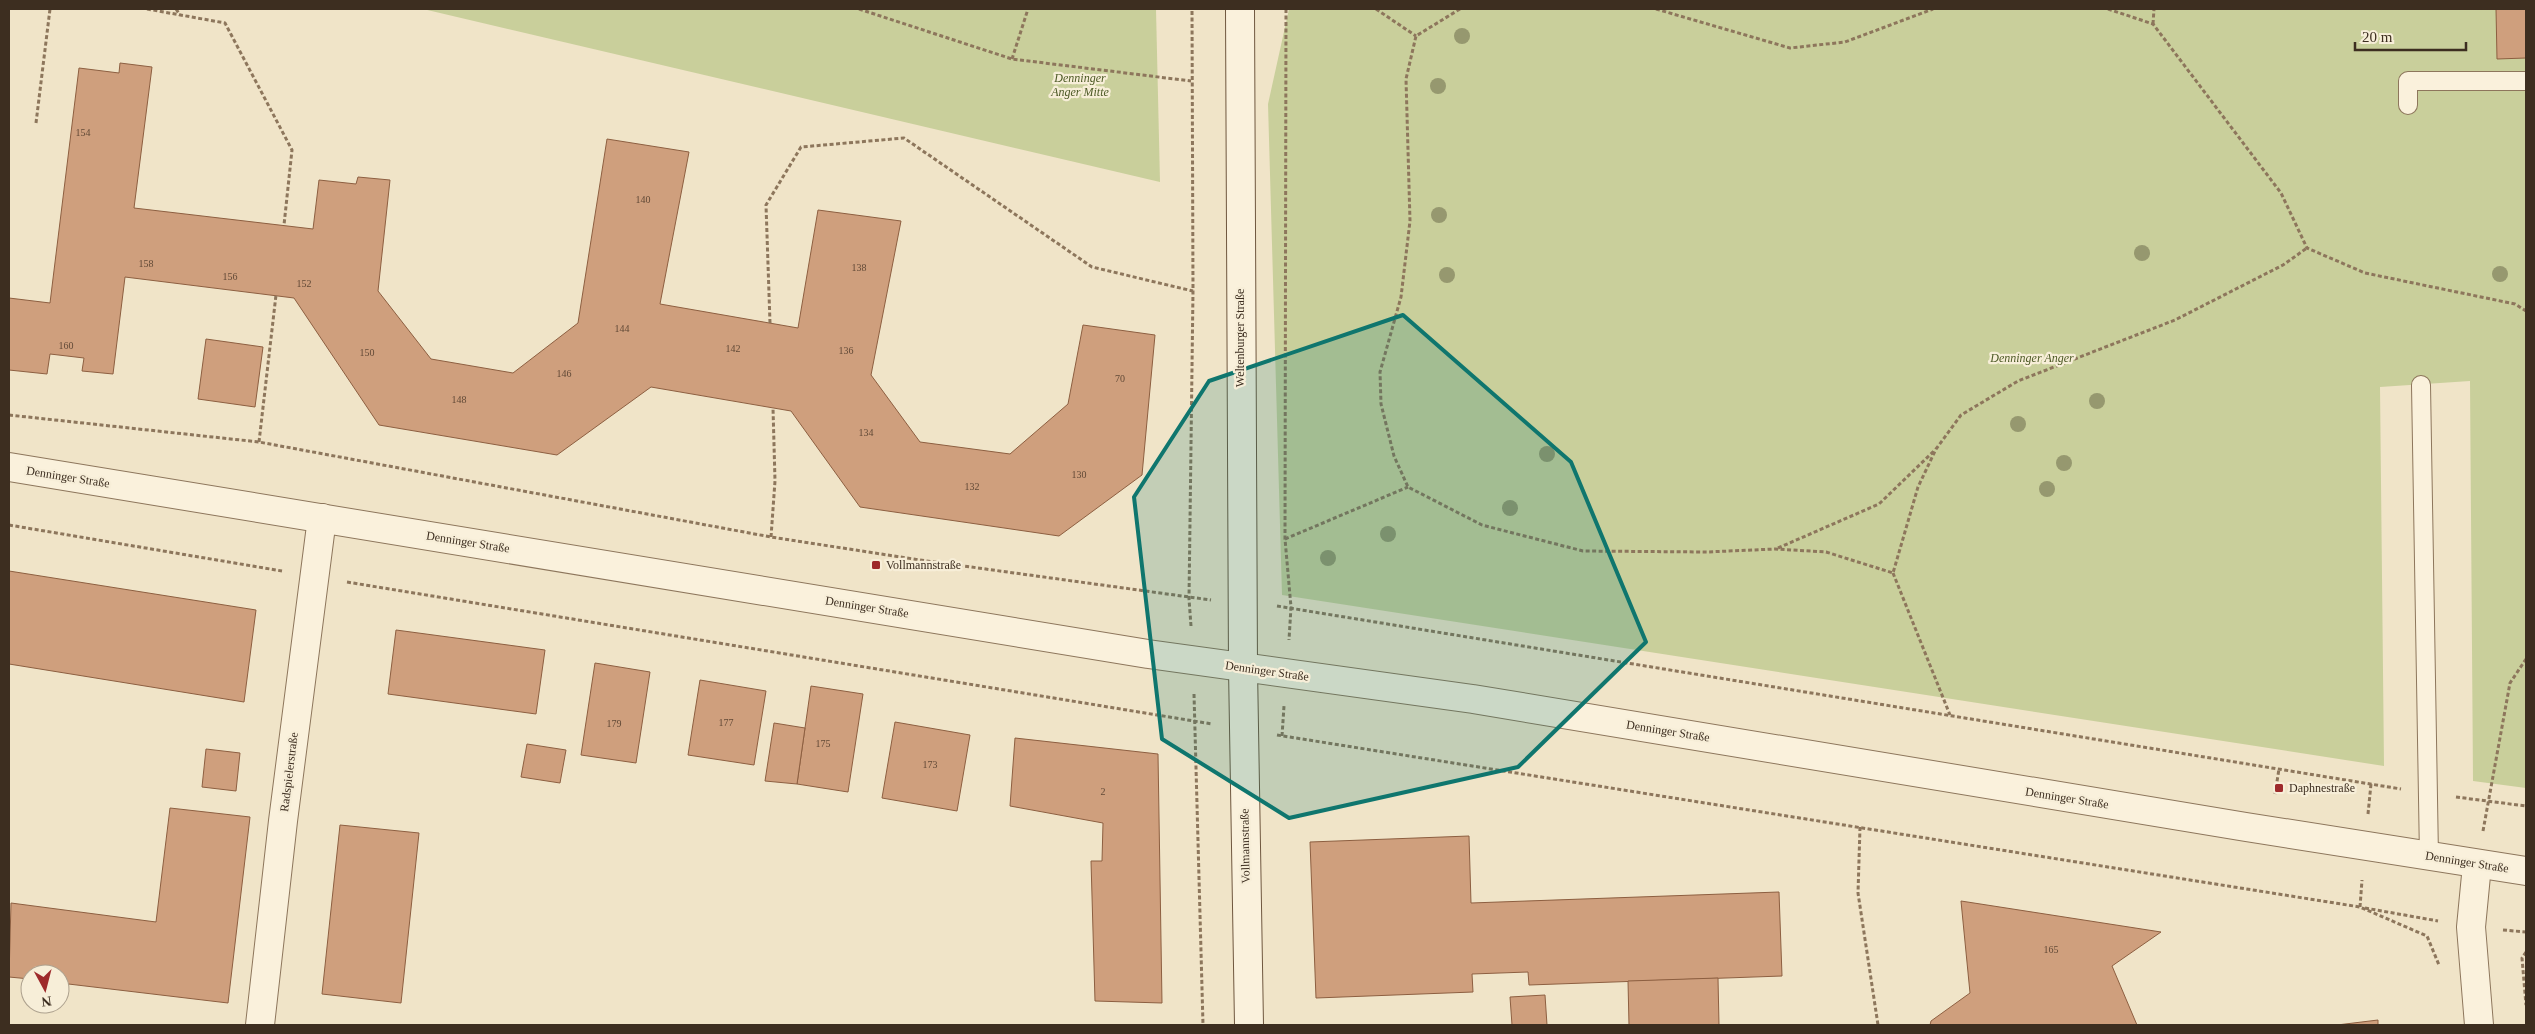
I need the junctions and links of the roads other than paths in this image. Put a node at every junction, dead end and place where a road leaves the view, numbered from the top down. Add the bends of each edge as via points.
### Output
1 (1240, 9) edge
2 (2526, 81) edge
3 (2408, 105) dead end
4 (2421, 385) dead end
5 (9, 468) edge
6 (322, 518) junction
7 (1243, 668) junction
8 (2429, 857) junction
9 (2477, 865) junction
10 (2526, 871) edge
11 (260, 1025) edge
12 (1249, 1025) edge
13 (2479, 1025) edge

1 - 7 street, Weltenburger Straße
2 - 3 lane via 2408,81
4 - 8 lane
5 - 6 street, Denninger Straße
6 - 7 street, Denninger Straße
6 - 11 street, Radspielerstraße via 282,821
7 - 8 street, Denninger Straße via 1473,699
7 - 12 street, Vollmannstraße
8 - 9 street, Denninger Straße
9 - 10 street, Denninger Straße
9 - 13 street via 2471,927

